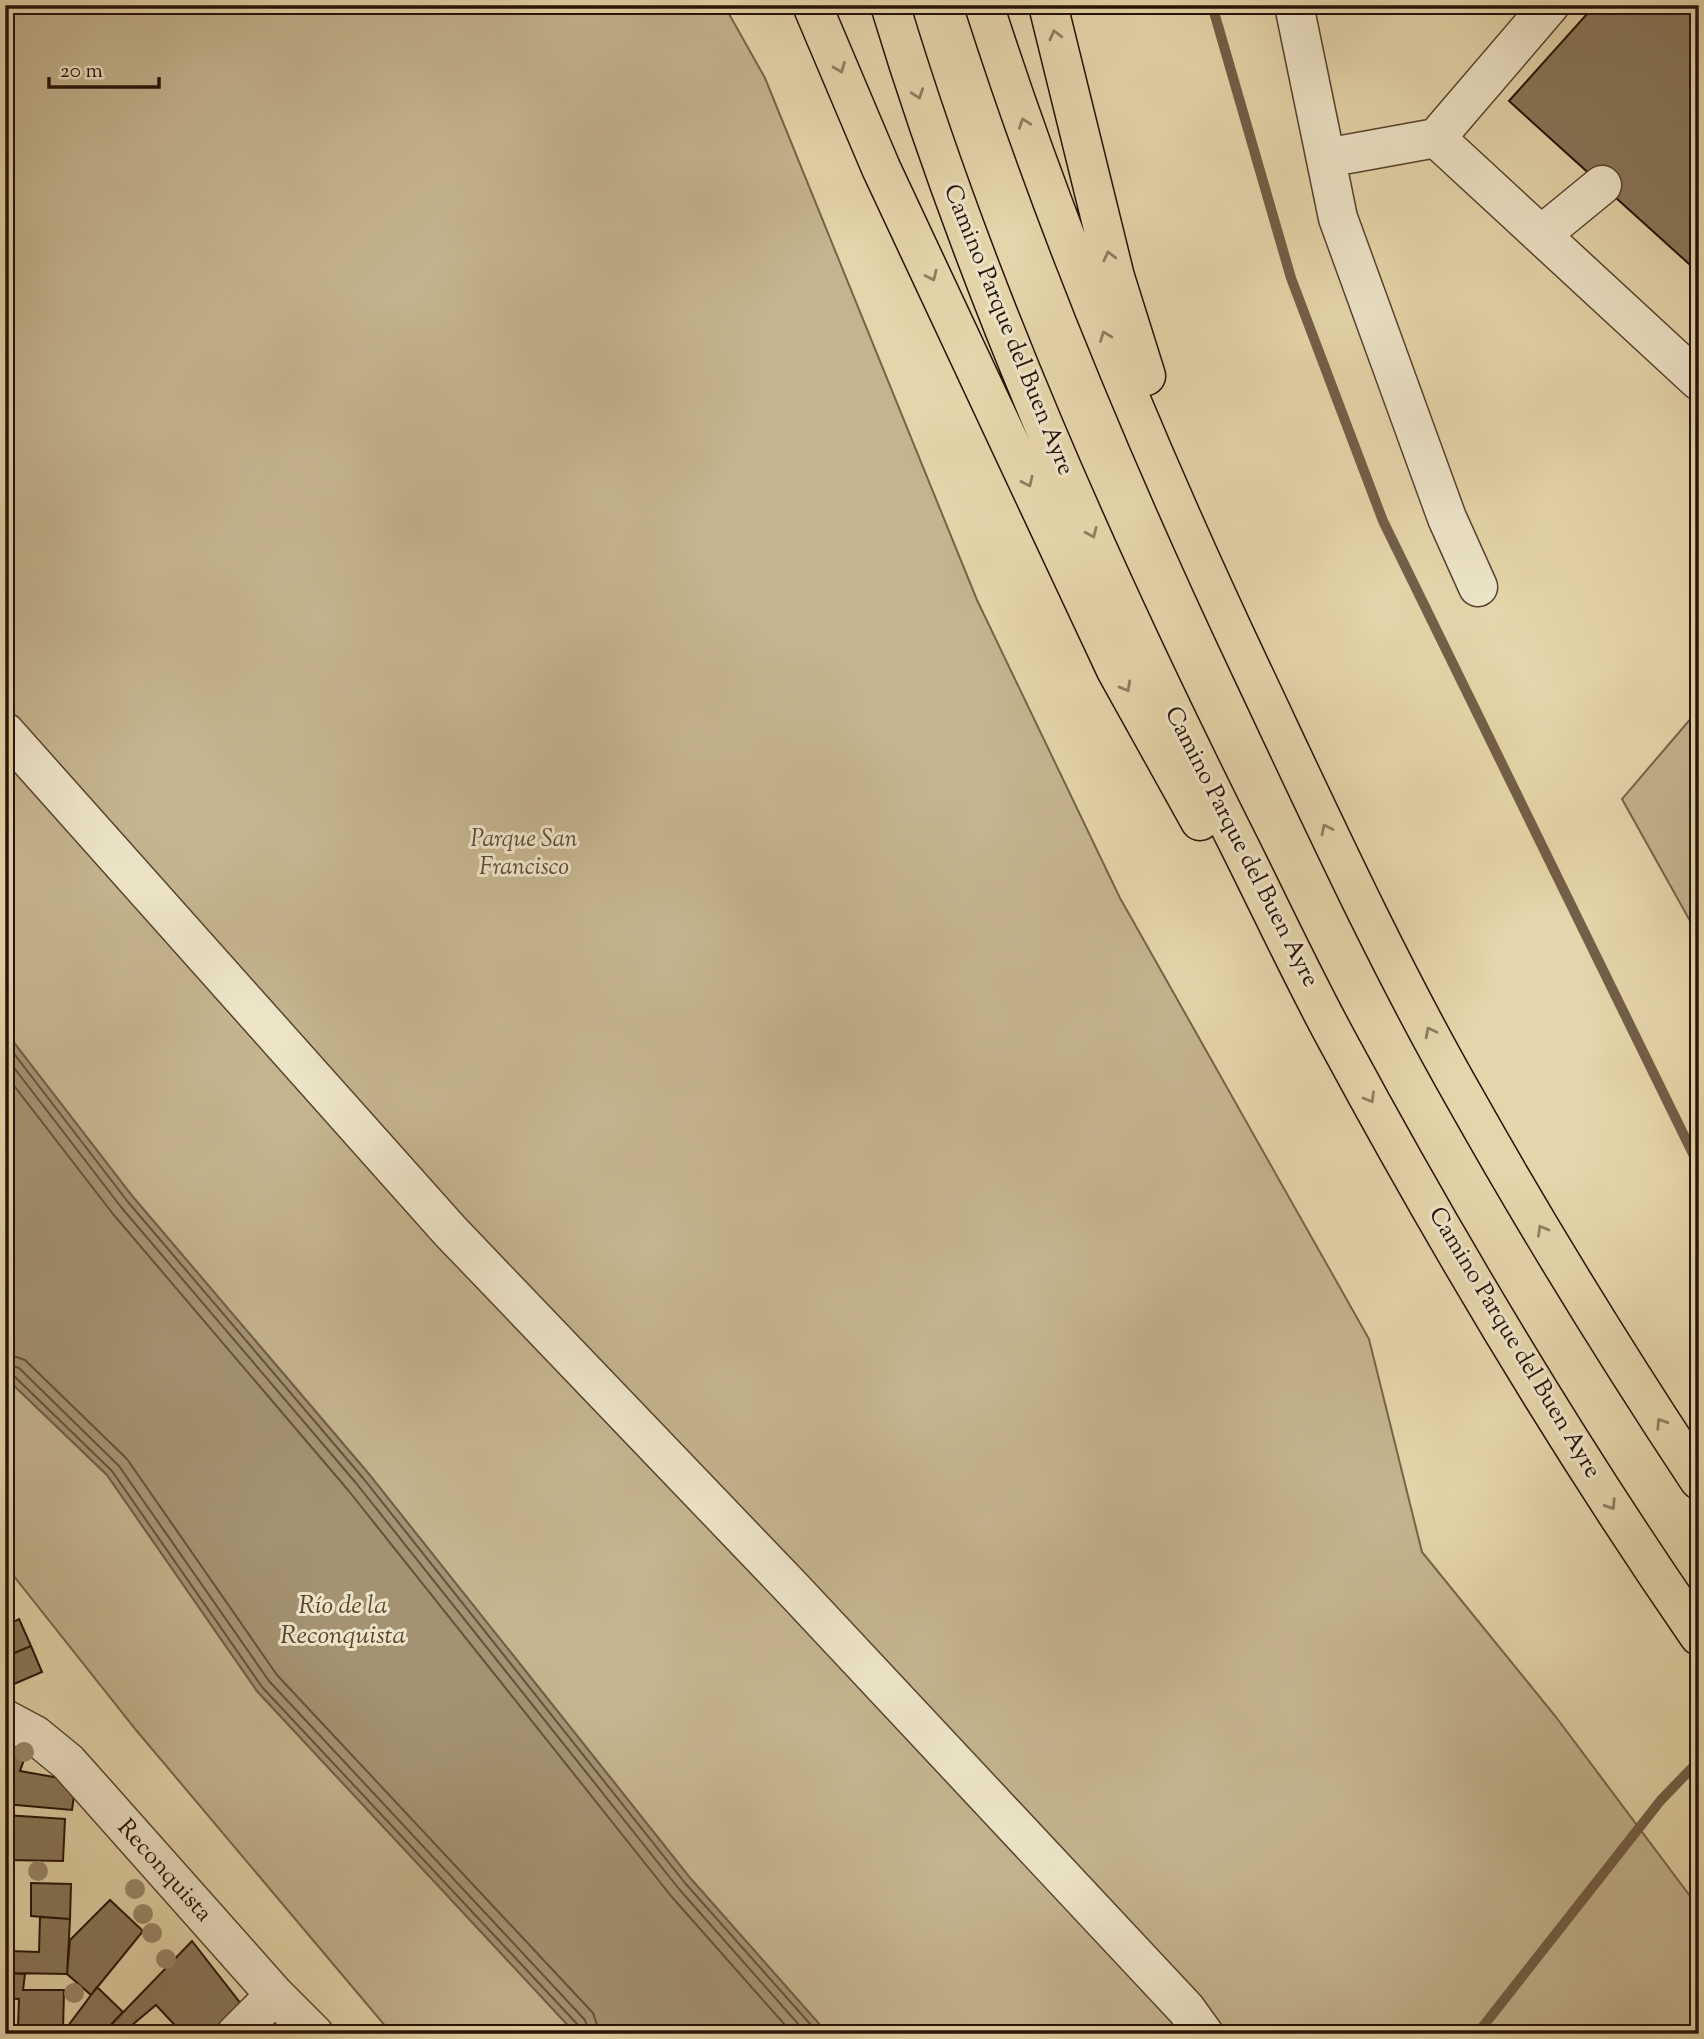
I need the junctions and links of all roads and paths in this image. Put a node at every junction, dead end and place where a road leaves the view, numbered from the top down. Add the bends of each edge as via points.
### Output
1 (812, 5) edge
2 (890, 5) edge
3 (984, 5) edge
4 (1048, 5) edge
5 (1294, 5) edge
6 (1550, 5) edge
7 (1436, 138) junction
8 (1326, 158) junction
9 (1602, 185) dead end
10 (1541, 234) junction
11 (1699, 381) edge
12 (1209, 579) junction
13 (1478, 587) dead end
14 (5, 732) edge
15 (1336, 1039) junction
16 (1699, 1480) edge
17 (1699, 1636) edge
18 (5, 1719) edge
19 (275, 1995) junction
20 (236, 2034) edge
21 (314, 2034) edge
22 (1204, 2034) edge

1 -> 15 highway via 881,168 1116,670 1214,845
2 -> 15 highway, Camino Parque del Buen Ayre via 958,213 1035,402 1150,666
12 -> 3 highway via 1044,181
12 -> 4 highway via 1115,277
5 - 8 street
6 - 7 street
7 - 8 street
7 - 10 street
8 - 13 street via 1338,218 1362,287 1447,518
9 - 10 street
10 - 11 street
16 -> 12 highway via 1598,1326 1464,1097 1329,836
14 - 22 street via 450,1231 848,1648 1186,2009
15 -> 17 highway, Camino Parque del Buen Ayre via 1536,1386
18 - 19 street, Reconquista via 35,1735 68,1762
19 - 20 street
19 - 21 street, Reconquista

